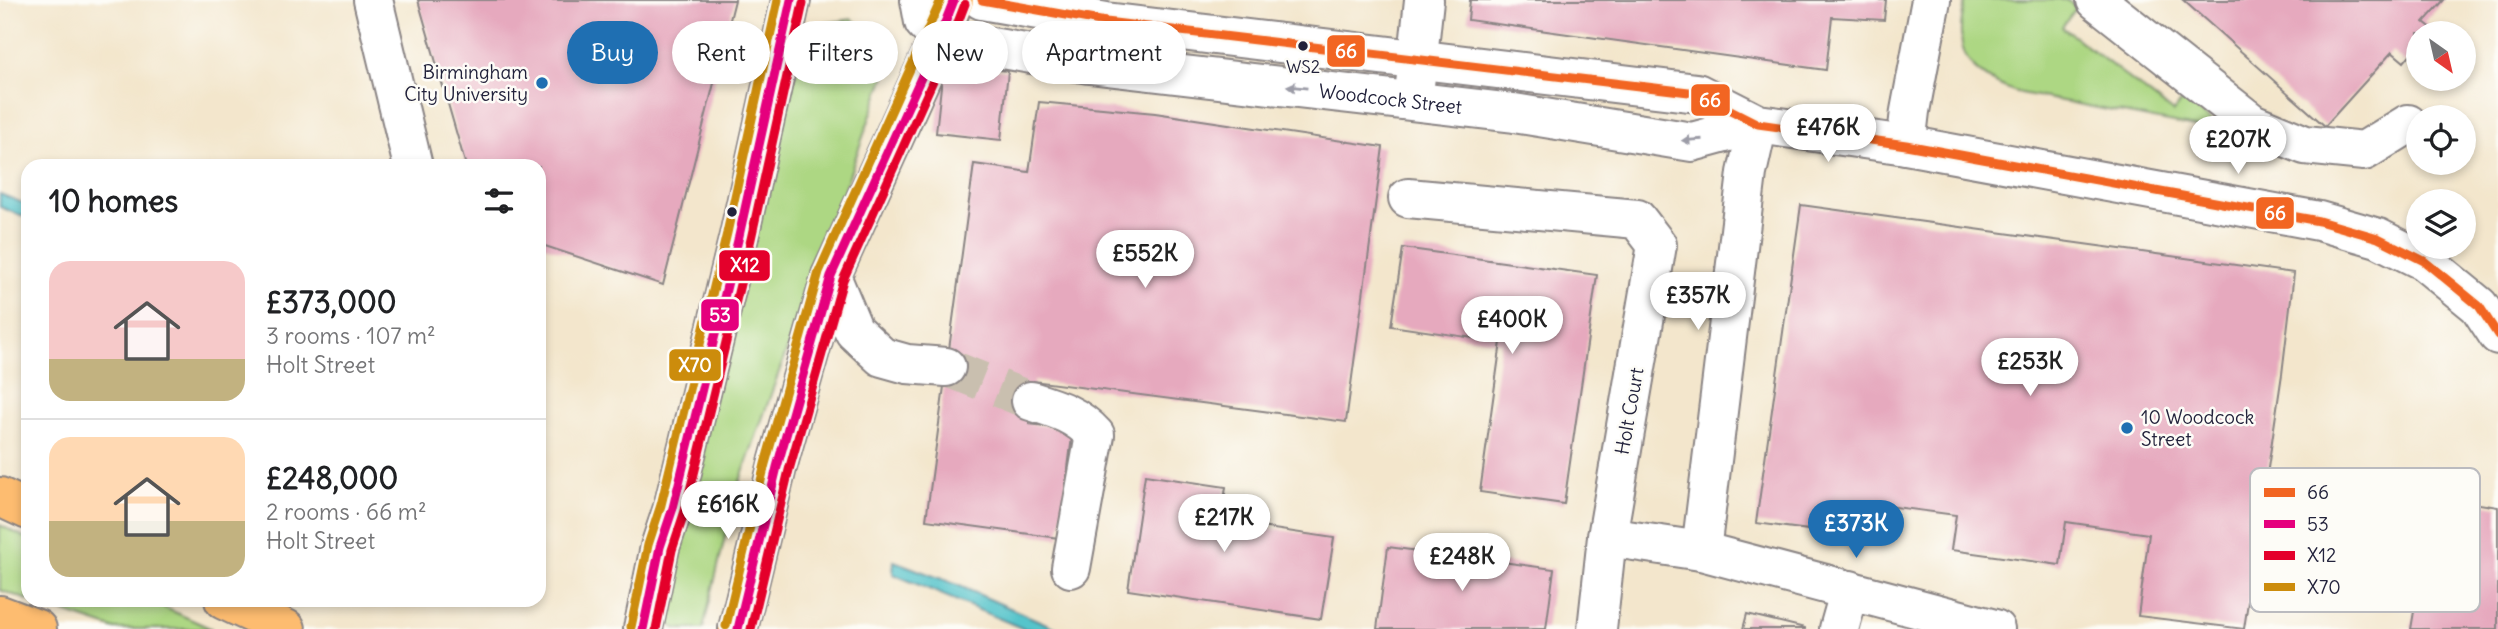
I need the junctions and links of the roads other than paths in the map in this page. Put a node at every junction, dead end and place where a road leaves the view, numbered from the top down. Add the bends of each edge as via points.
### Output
1 (373, 0) edge
2 (791, 0) edge
3 (920, 0) edge
4 (954, 0) edge
5 (982, 0) edge
6 (1424, 0) edge
7 (1931, 0) edge
8 (2095, 0) edge
9 (924, 21) edge
10 (946, 21) edge
11 (1008, 50) edge
12 (1419, 60) junction
13 (918, 84) edge
14 (1412, 100) junction
15 (1758, 124) junction
16 (2406, 125) edge
17 (1906, 145) junction
18 (411, 159) edge
19 (1408, 198) dead end
20 (831, 276) junction
21 (2498, 335) edge
22 (946, 367) tunnel mouth
23 (1031, 401) tunnel mouth
24 (0, 498) edge
25 (21, 507) edge
26 (1607, 537) junction
27 (1701, 551) junction
28 (1071, 568) dead end
29 (1850, 590) junction
30 (239, 607) edge
31 (0, 615) edge
32 (37, 629) edge
33 (286, 629) edge
34 (643, 629) edge
35 (738, 629) edge
36 (1597, 629) edge
37 (1839, 629) edge
38 (1995, 629) edge

1 - 18 street
2 - 34 main road
3 - 9 street
4 - 10 main road
5 - 12 street, Woodcock Street via 1106,22
6 - 12 street
7 - 17 street
8 - 16 street via 2252,123 2305,145 2364,151
14 -> 11 street, Woodcock Street via 1089,64
12 - 14 street
12 - 15 street, Woodcock Street via 1697,93
13 - 20 main road
15 -> 14 street, Woodcock Street via 1692,142
15 - 17 street, Woodcock Street
15 - 27 street
17 - 21 street, Woodcock Street via 2319,221 2378,238 2424,261 2479,306
19 - 26 street, Holt Court via 1637,219 1657,245
20 - 22 street via 854,331 882,356 907,364
20 - 35 main road via 777,467
23 - 28 street via 1069,413 1095,435
24 - 25 main road
26 - 27 street
26 - 36 street, Holt Court
27 - 29 street
29 - 37 street
29 - 38 street
30 - 33 main road
31 - 32 main road

